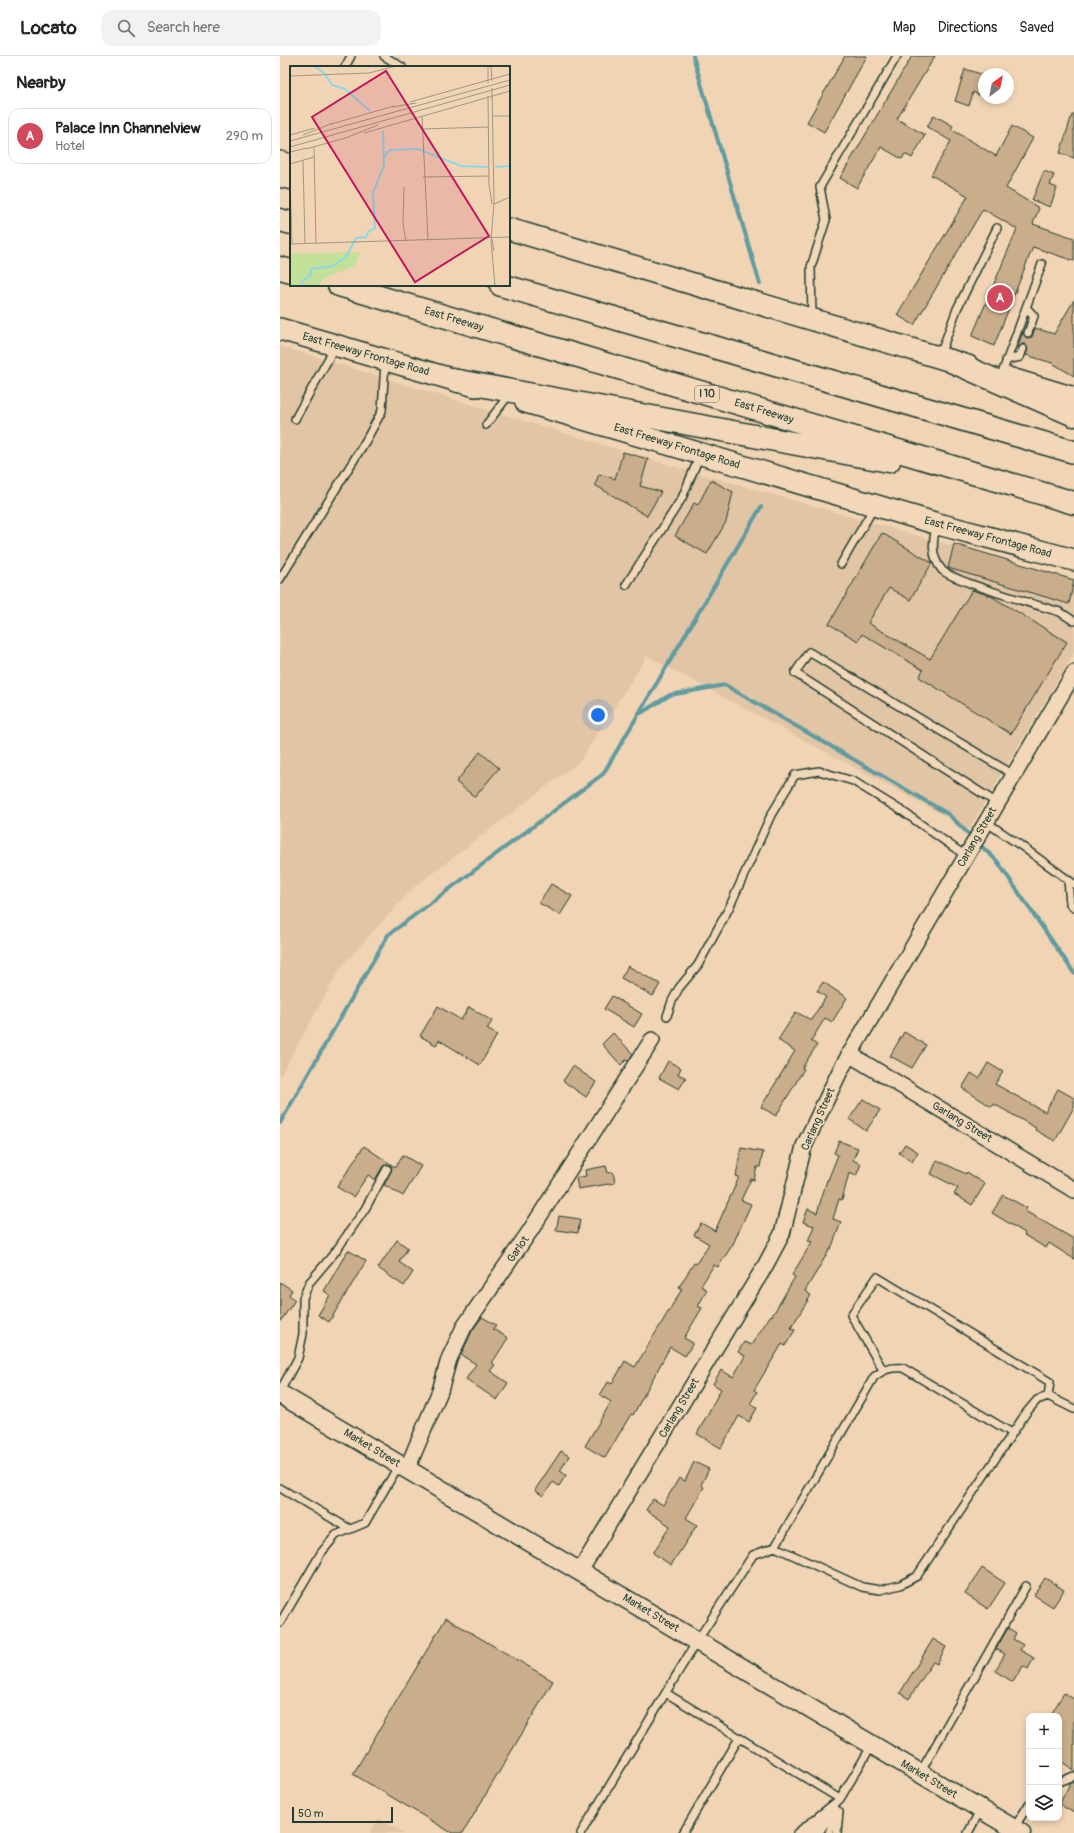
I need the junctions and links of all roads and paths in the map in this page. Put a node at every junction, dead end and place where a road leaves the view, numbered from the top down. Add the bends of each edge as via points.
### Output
1 (352, 56) edge
2 (384, 56) edge
3 (897, 56) edge
4 (346, 66) edge
5 (400, 66) edge
6 (280, 220) edge
7 (290, 223) edge
8 (997, 228) dead end
9 (510, 229) edge
10 (1042, 264) dead end
11 (280, 268) edge
12 (290, 271) edge
13 (342, 286) edge
14 (504, 286) edge
15 (1026, 307) junction
16 (812, 318) junction
17 (280, 329) edge
18 (1028, 334) dead end
19 (336, 346) junction
20 (1022, 349) dead end
21 (945, 359) junction
22 (385, 360) junction
23 (1004, 368) junction
24 (458, 381) junction
25 (508, 396) junction
26 (1074, 398) edge
27 (1074, 415) edge
28 (294, 418) dead end
29 (486, 425) dead end
30 (1074, 452) edge
31 (700, 453) junction
32 (1012, 485) junction
33 (1074, 503) edge
34 (873, 505) junction
35 (938, 524) junction
36 (1074, 560) edge
37 (841, 564) dead end
38 (280, 579) edge
39 (626, 585) dead end
40 (1074, 621) edge
41 (1074, 674) edge
42 (1014, 775) junction
43 (997, 803) junction
44 (985, 822) junction
45 (966, 856) junction
46 (1071, 882) edge
47 (1074, 908) edge
48 (667, 1016) dead end
49 (652, 1040) dead end
50 (849, 1054) junction
51 (387, 1169) dead end
52 (1074, 1190) edge
53 (883, 1370) junction
54 (280, 1393) edge
55 (1048, 1396) junction
56 (1074, 1409) edge
57 (1012, 1433) junction
58 (403, 1467) junction
59 (280, 1488) edge
60 (350, 1529) junction
61 (775, 1547) junction
62 (580, 1571) junction
63 (1026, 1586) dead end
64 (280, 1624) edge
65 (697, 1641) junction
66 (666, 1693) junction
67 (739, 1738) junction
68 (872, 1745) junction
69 (920, 1773) junction
70 (1074, 1776) edge
71 (1062, 1781) edge
72 (840, 1799) junction
73 (981, 1809) junction
74 (1026, 1811) edge
75 (1018, 1831) edge
76 (580, 1833) edge
77 (682, 1833) edge
78 (797, 1833) edge
79 (805, 1833) edge
80 (813, 1833) edge
81 (819, 1833) edge
82 (824, 1833) edge
83 (829, 1833) edge
84 (834, 1833) edge
85 (837, 1833) edge
86 (968, 1833) edge

1 - 4 lane
2 - 5 lane
3 - 16 lane via 820,187 826,220 811,268
6 - 7 highway
8 - 21 lane via 957,309
9 - 16 main road
10 - 15 lane
11 - 12 highway
13 - 32 highway, East Freeway / I 10
14 - 30 highway
15 - 18 lane via 1034,316
15 - 23 lane
16 - 21 main road
17 - 19 main road, East Freeway Frontage Road
19 - 22 main road, East Freeway Frontage Road
19 - 28 lane
20 - 23 lane via 1020,357
21 - 23 main road
21 - 27 highway
22 - 24 main road, East Freeway Frontage Road
22 - 38 lane via 382,412
23 - 26 main road
24 - 25 main road, East Freeway Frontage Road
24 - 32 highway
25 - 29 lane
25 - 31 main road, East Freeway Frontage Road
31 - 34 main road, East Freeway Frontage Road
31 - 39 lane via 682,498
32 - 33 highway, East Freeway / I 10
34 - 35 main road, East Freeway Frontage Road
34 - 37 lane
35 - 36 main road, East Freeway Frontage Road
35 - 40 lane via 934,534 933,552 942,570 960,579 1060,612
41 - 42 street, Carlang Street
42 - 43 street, Carlang Street
42 - 43 lane via 809,652 795,673
43 - 44 street, Carlang Street
44 - 45 street, Carlang Street
44 - 46 lane
45 - 48 lane via 902,811 853,782 819,771 795,775 771,815 729,908 698,965 679,988
45 - 50 street, Carlang Street
46 - 47 lane via 1070,904
49 - 58 street, Garlot via 530,1231 464,1328 449,1359 440,1391
50 - 52 street, Garlang Street
50 - 62 street, Carlang Street via 811,1128 778,1241 765,1266
51 - 54 lane via 365,1209 336,1251 309,1283 303,1298 303,1334 298,1358
53 - 55 lane via 851,1316 877,1277 1050,1382
53 - 57 lane via 904,1368
53 - 61 lane via 874,1377
54 - 58 street, Market Street
55 - 56 lane
55 - 57 lane via 1037,1400
57 - 61 lane via 917,1576 900,1585 880,1590 862,1587
58 - 60 lane via 365,1523
58 - 62 street, Market Street
59 - 60 lane
60 - 64 lane via 336,1535 321,1553
61 - 65 lane via 753,1555
62 - 65 street, Market Street
63 - 69 lane
65 - 66 lane
65 - 68 street, Market Street
66 - 67 lane
66 - 76 lane
67 - 72 lane
67 - 77 lane
68 - 69 street, Market Street
68 - 72 lane
69 - 73 street, Market Street
70 - 71 lane
72 - 78 lane
72 - 79 lane
72 - 80 lane
72 - 81 lane
72 - 82 lane
72 - 83 lane
72 - 84 lane
72 - 85 lane
73 - 75 street, Market Street
73 - 86 lane
74 - 75 lane

